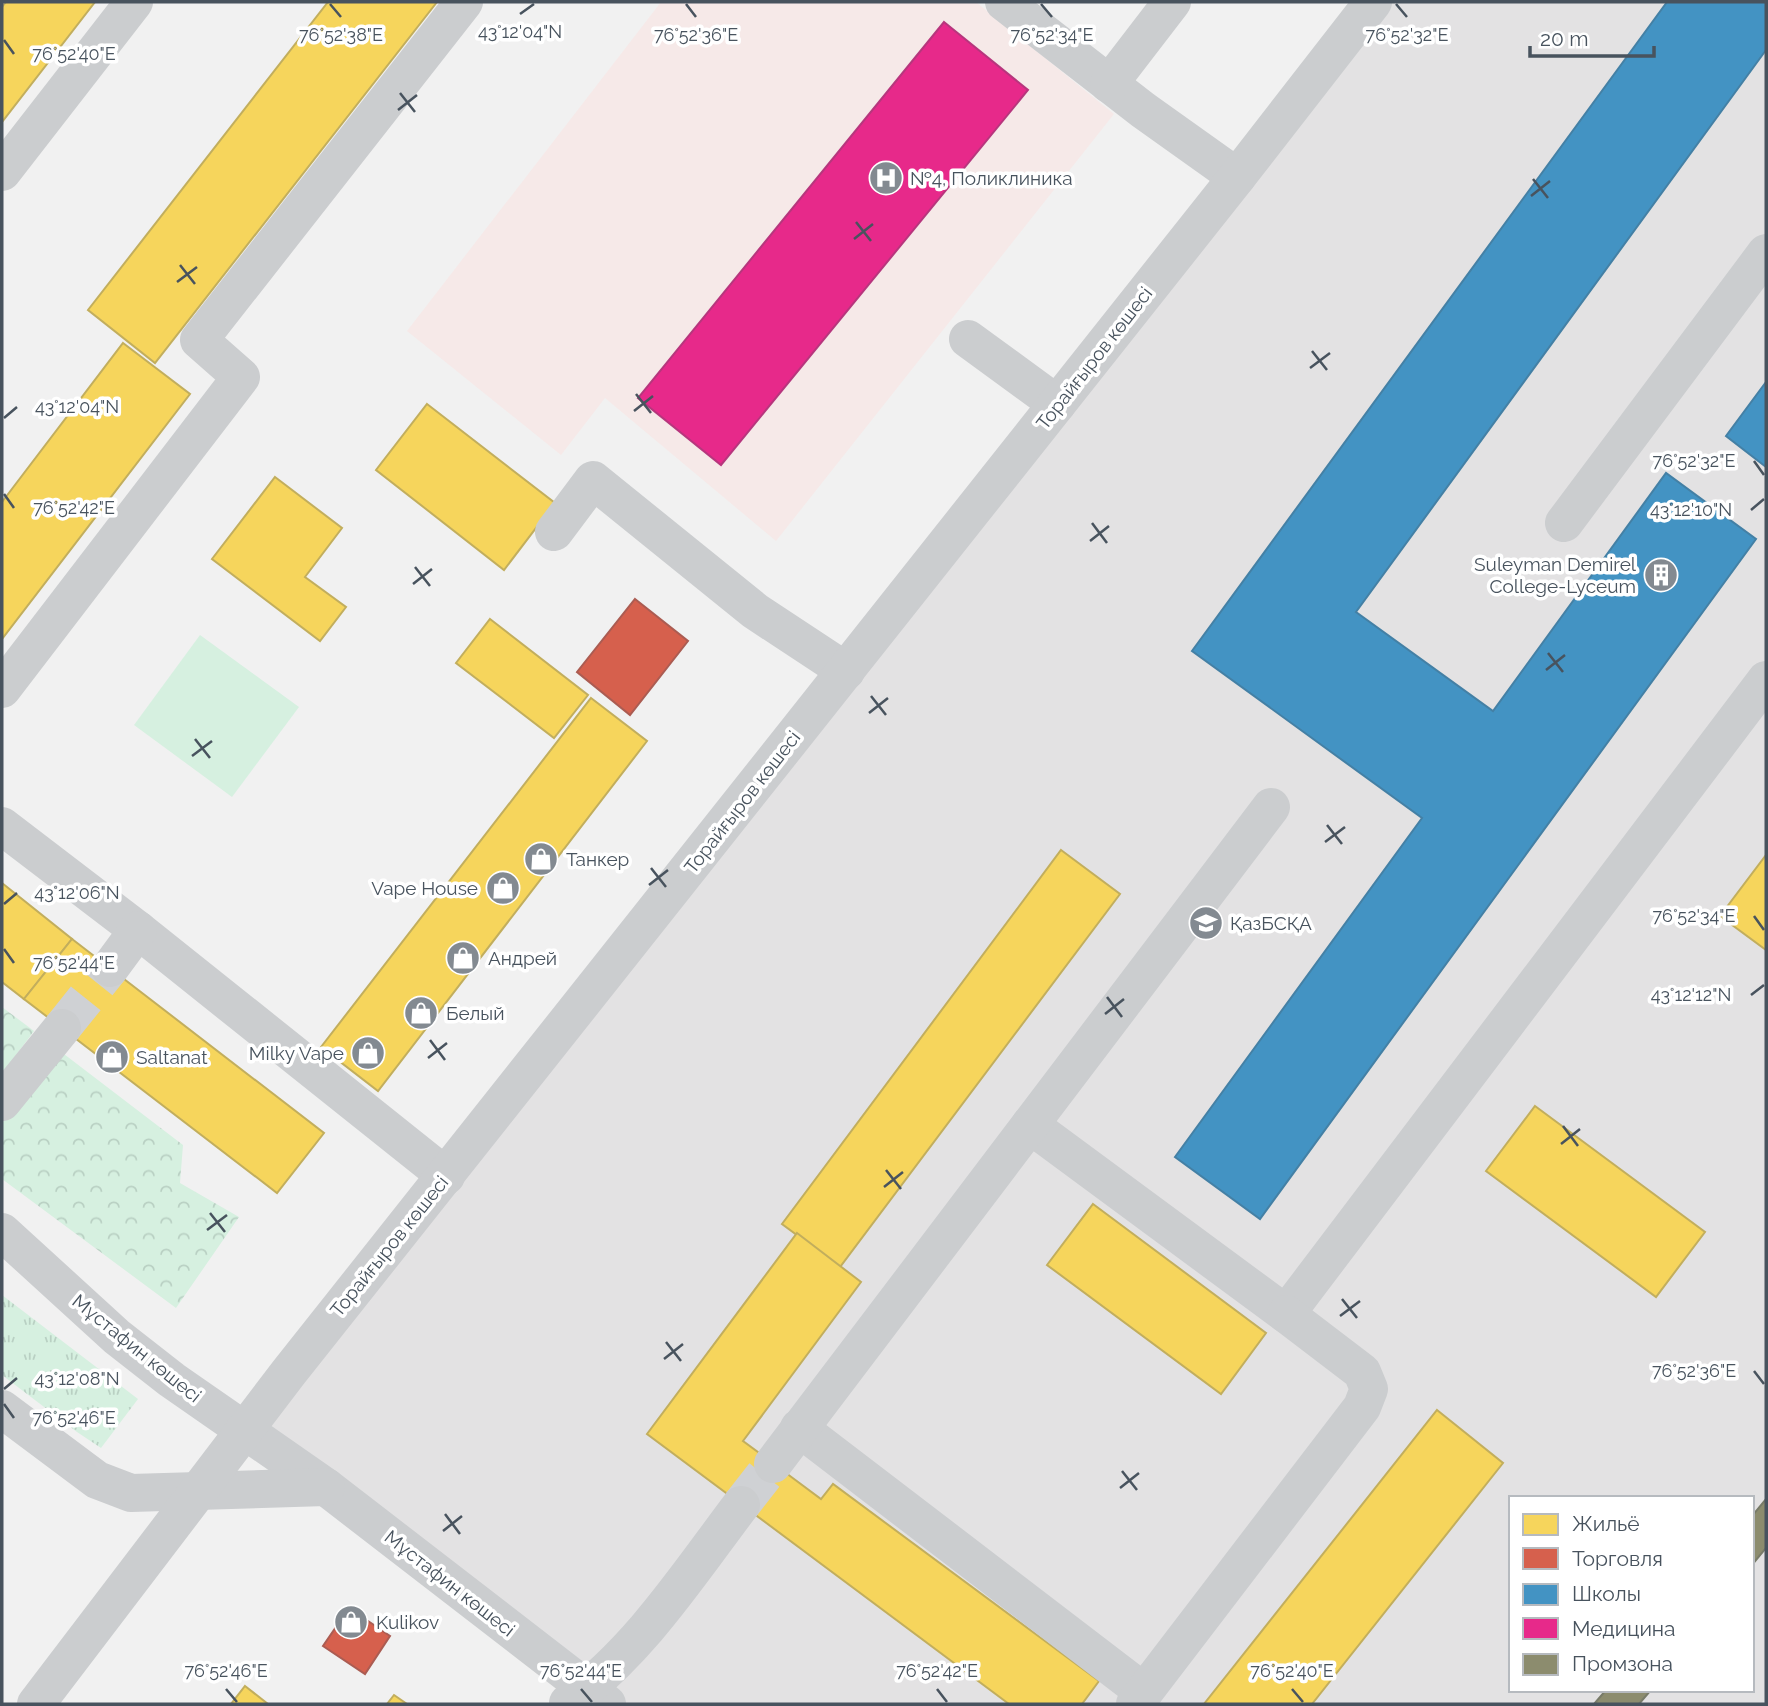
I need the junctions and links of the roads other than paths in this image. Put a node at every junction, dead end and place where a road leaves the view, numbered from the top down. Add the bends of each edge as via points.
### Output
1 (134, 2) edge
2 (464, 2) edge
3 (1004, 2) edge
4 (1172, 2) edge
5 (1373, 2) edge
6 (1109, 84) junction
7 (2, 172) edge
8 (1237, 177) junction
9 (1766, 253) edge
10 (968, 339) dead end
11 (1057, 404) junction
12 (1564, 523) dead end
13 (554, 532) dead end
14 (846, 671) junction
15 (1766, 680) edge
16 (2, 689) edge
17 (1270, 807) dead end
18 (2, 826) edge
19 (138, 930) junction
20 (110, 968) tunnel mouth
21 (62, 1028) tunnel mouth
22 (2, 1102) edge
23 (1030, 1125) junction
24 (446, 1175) junction
25 (2, 1232) edge
26 (2, 1269) edge
27 (1286, 1314) junction
28 (117, 1337) junction
29 (2, 1409) edge
30 (799, 1428) junction
31 (244, 1430) junction
32 (774, 1464) tunnel mouth
33 (326, 1487) junction
34 (195, 1493) junction
35 (741, 1505) tunnel mouth
36 (1140, 1698) edge
37 (587, 1699) edge
38 (36, 1704) edge

1 - 7 street
2 - 16 street via 199,340 241,377
3 - 6 street
4 - 6 street
5 - 8 street, Торайғыров көшесі
6 - 8 street
8 - 11 street, Торайғыров көшесі
9 - 12 street
10 - 11 street
11 - 14 street, Торайғыров көшесі
13 - 14 street via 593,480 755,611
14 - 24 street, Торайғыров көшесі
15 - 27 street
17 - 23 street
18 - 19 street
19 - 20 street
19 - 24 street
21 - 22 street
23 - 27 street
23 - 30 street
24 - 31 street, Торайғыров көшесі
25 - 28 street, Мұcтафин көшесі
26 - 28 street
27 - 36 street via 1362,1371 1369,1389 1362,1407
28 - 31 street, Мұcтафин көшесі
29 - 34 street via 97,1480 131,1493
30 - 32 street
30 - 36 street
31 - 33 street, Мұстафин көшесі
31 - 34 street, Торайғыров көшесі
33 - 34 street
33 - 37 street, Мұстафин көшесі
34 - 38 street, Торайғыров көшесі
35 - 37 street via 639,1640

